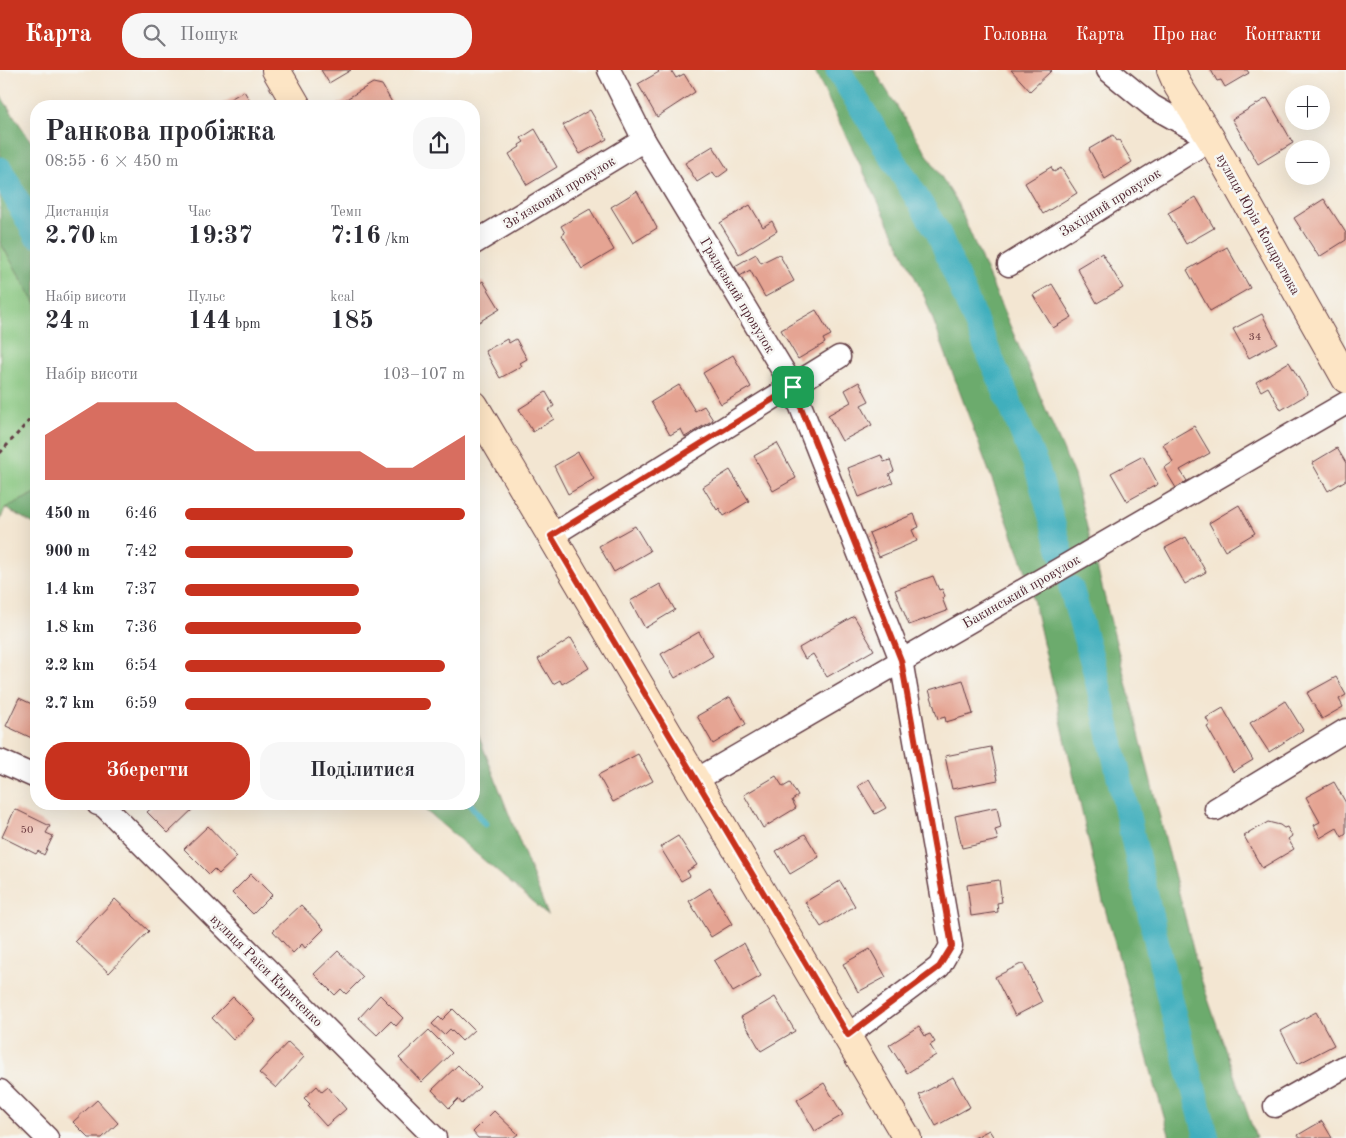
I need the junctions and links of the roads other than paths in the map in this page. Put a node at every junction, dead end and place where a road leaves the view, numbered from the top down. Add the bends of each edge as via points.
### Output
1 (276, 70) edge
2 (609, 70) edge
3 (1108, 70) edge
4 (1171, 70) edge
5 (294, 100) edge
6 (1211, 139) junction
7 (644, 140) junction
8 (480, 239) edge
9 (1009, 265) dead end
10 (839, 357) dead end
11 (1346, 378) edge
12 (793, 387) junction
13 (1346, 402) edge
14 (480, 415) edge
15 (551, 536) junction
16 (901, 660) junction
17 (1346, 730) edge
18 (0, 761) edge
19 (30, 774) edge
20 (696, 780) junction
21 (108, 810) edge
22 (1216, 810) dead end
23 (848, 1035) junction
24 (1346, 1066) edge
25 (0, 1092) edge
26 (1275, 1106) dead end
27 (47, 1138) edge
28 (435, 1138) edge
29 (907, 1138) edge

1 - 5 street
2 - 7 street, Градизький провулок
3 - 6 street via 1152,106
4 - 6 street, вулиця Юрія Кондратюка
6 - 9 street, Західний провулок
6 - 11 street, вулиця Юрія Кондратюка
7 - 8 street, Звʼязковий провулок
7 - 12 street, Градизький провулок
10 - 12 street
12 - 15 street
12 - 16 street, Градизький провулок
13 - 16 street, Бакинський провулок
14 - 15 street
15 - 20 street
16 - 20 street, Бакинський провулок
16 - 23 street, Градизький провулок via 952,946 939,967
17 - 22 street
18 - 19 street
20 - 23 street
21 - 28 street, вулиця Раїси Кириченко
23 - 29 street
24 - 26 street
25 - 27 street

